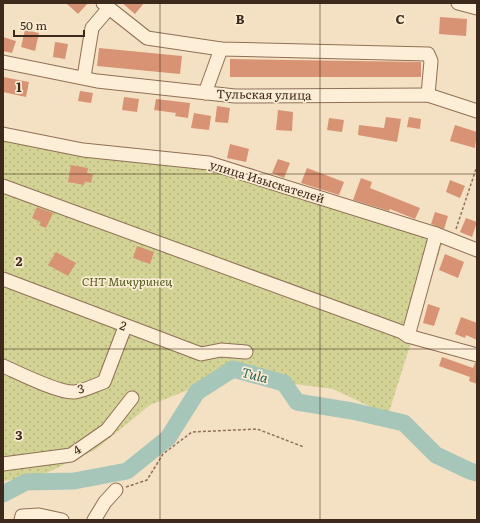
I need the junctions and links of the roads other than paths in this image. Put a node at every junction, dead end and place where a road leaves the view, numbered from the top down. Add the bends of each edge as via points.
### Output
1 (458, 3) edge
2 (106, 5) edge
3 (477, 8) edge
4 (222, 49) junction
5 (3, 62) edge
6 (84, 77) junction
7 (205, 93) junction
8 (428, 95) junction
9 (477, 111) edge
10 (3, 134) edge
11 (3, 186) edge
12 (440, 236) junction
13 (477, 250) edge
14 (3, 279) edge
15 (125, 327) junction
16 (408, 336) junction
17 (246, 352) dead end
18 (477, 355) edge
19 (3, 366) edge
20 (132, 398) dead end
21 (3, 464) edge
22 (116, 490) road end
23 (22, 518) edge
24 (62, 520) edge
25 (94, 520) edge

1 - 3 street
2 - 4 street via 147,38
2 - 6 street via 92,28
4 - 7 street
4 - 8 street via 428,54 431,61
5 - 6 street, Тульская улица
6 - 7 street, Тульская улица via 97,81
7 - 8 street, Тульская улица via 234,96
8 - 9 street, Тульская улица
10 - 12 street, улица Изыскателей via 83,150 209,163
11 - 16 street
12 - 13 street, улица Изыскателей
12 - 16 street
14 - 15 street, 2
15 - 17 street, 2 via 201,354 222,350
15 - 19 street, 3 via 104,382 89,388 74,392 61,390
16 - 18 street
20 - 21 street, 4 via 107,430 71,455
22 - 25 street
23 - 24 street via 39,515

